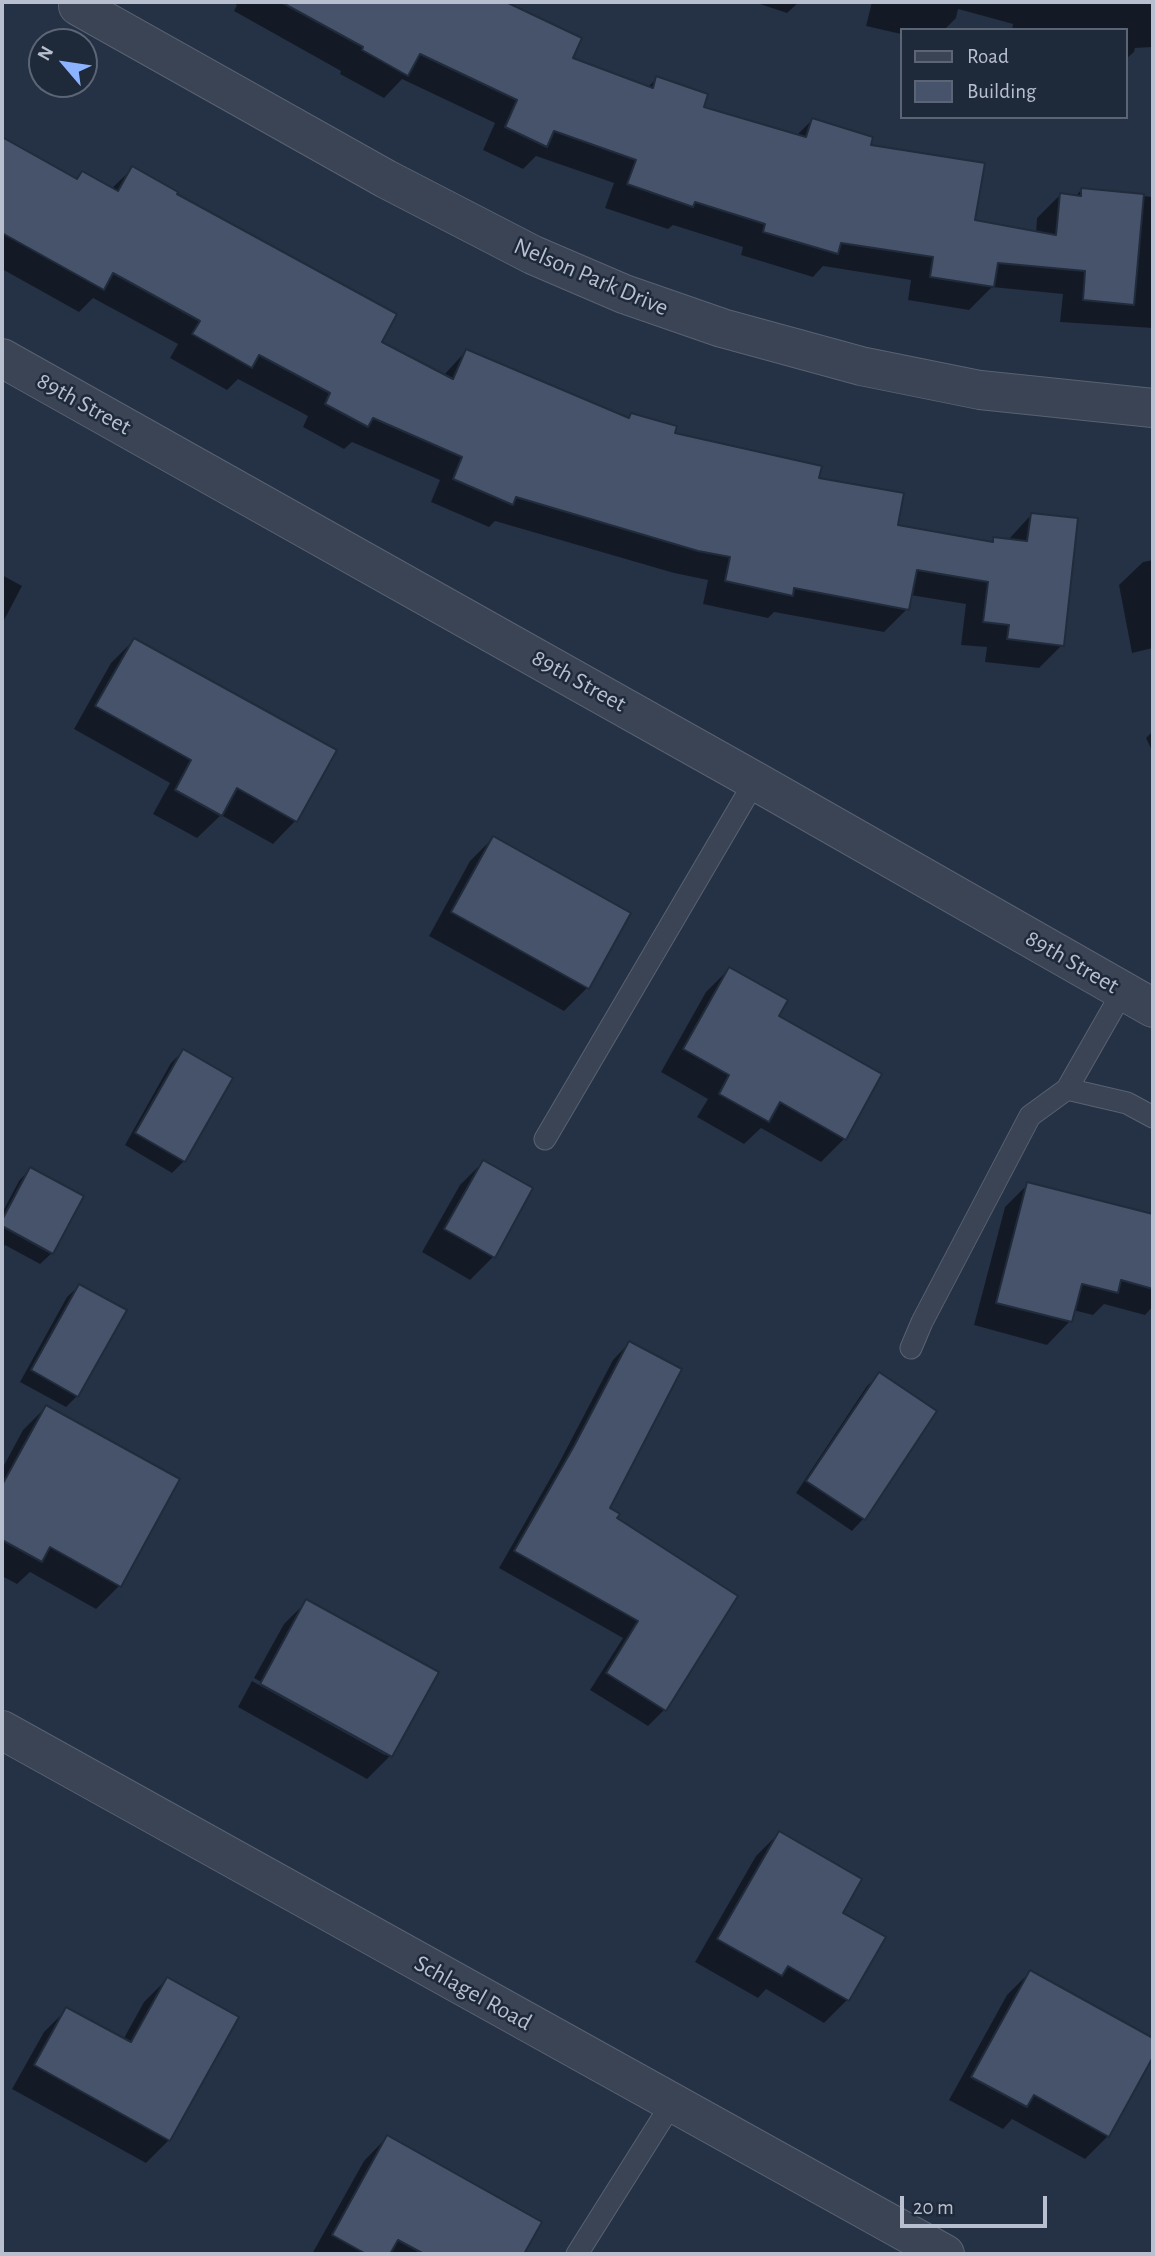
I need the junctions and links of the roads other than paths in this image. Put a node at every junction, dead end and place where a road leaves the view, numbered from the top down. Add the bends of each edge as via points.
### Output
1 (79, 4) edge
2 (2, 358) edge
3 (1153, 408) edge
4 (755, 781) junction
5 (1138, 1000) edge
6 (1067, 1089) junction
7 (1153, 1117) edge
8 (545, 1139) dead end
9 (911, 1348) dead end
10 (2, 1730) edge
11 (672, 2103) junction
12 (577, 2254) edge
13 (945, 2254) edge

1 - 3 street, Nelson Park Drive via 386,179 533,255 624,293 722,328 861,366 980,390
2 - 4 street, 89th Street
4 - 5 street, 89th Street
4 - 8 lane
5 - 6 lane
6 - 7 lane via 1127,1103
6 - 9 lane via 1030,1116
10 - 11 street, Schlagel Road
11 - 12 lane
11 - 13 street, Schlagel Road

